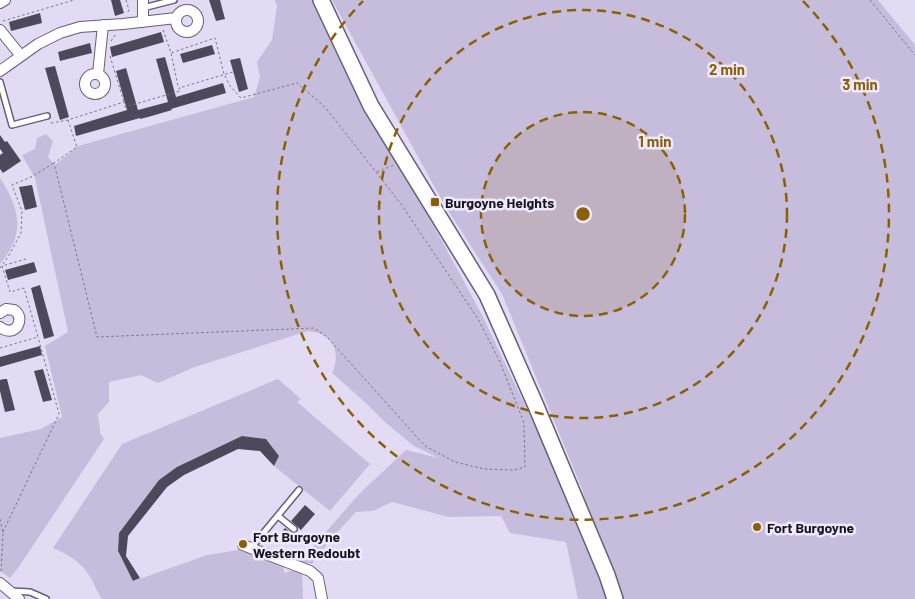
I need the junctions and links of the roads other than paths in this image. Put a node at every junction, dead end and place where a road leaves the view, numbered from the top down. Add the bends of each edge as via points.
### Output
1 (5, 0) edge
2 (174, 0) edge
3 (321, 0) edge
4 (0, 2) edge
5 (143, 4) edge
6 (176, 18) dead end
7 (143, 22) junction
8 (102, 25) junction
9 (0, 30) edge
10 (21, 56) junction
11 (0, 71) edge
12 (98, 74) dead end
13 (0, 82) edge
14 (2, 102) edge
15 (47, 116) road end
16 (0, 313) edge
17 (0, 326) edge
18 (299, 490) dead end
19 (278, 516) junction
20 (294, 529) dead end
21 (247, 546) joint
22 (0, 583) edge
23 (10, 591) junction
24 (19, 599) edge
25 (46, 599) edge
26 (322, 599) edge
27 (615, 599) edge

1 - 4 street
2 - 5 lane
3 - 27 main road via 371,106 487,294
5 - 7 street
6 - 7 street
7 - 8 street
8 - 10 street via 60,33
8 - 12 street
9 - 10 street
10 - 11 street
13 - 14 lane
14 - 15 lane via 8,107 12,125
16 - 17 street via 10,309 17,312 20,319 18,327 11,331
18 - 19 lane
19 - 20 lane
19 - 21 lane
21 - 26 street via 315,574
22 - 23 street
23 - 24 street
23 - 25 lane via 30,592

